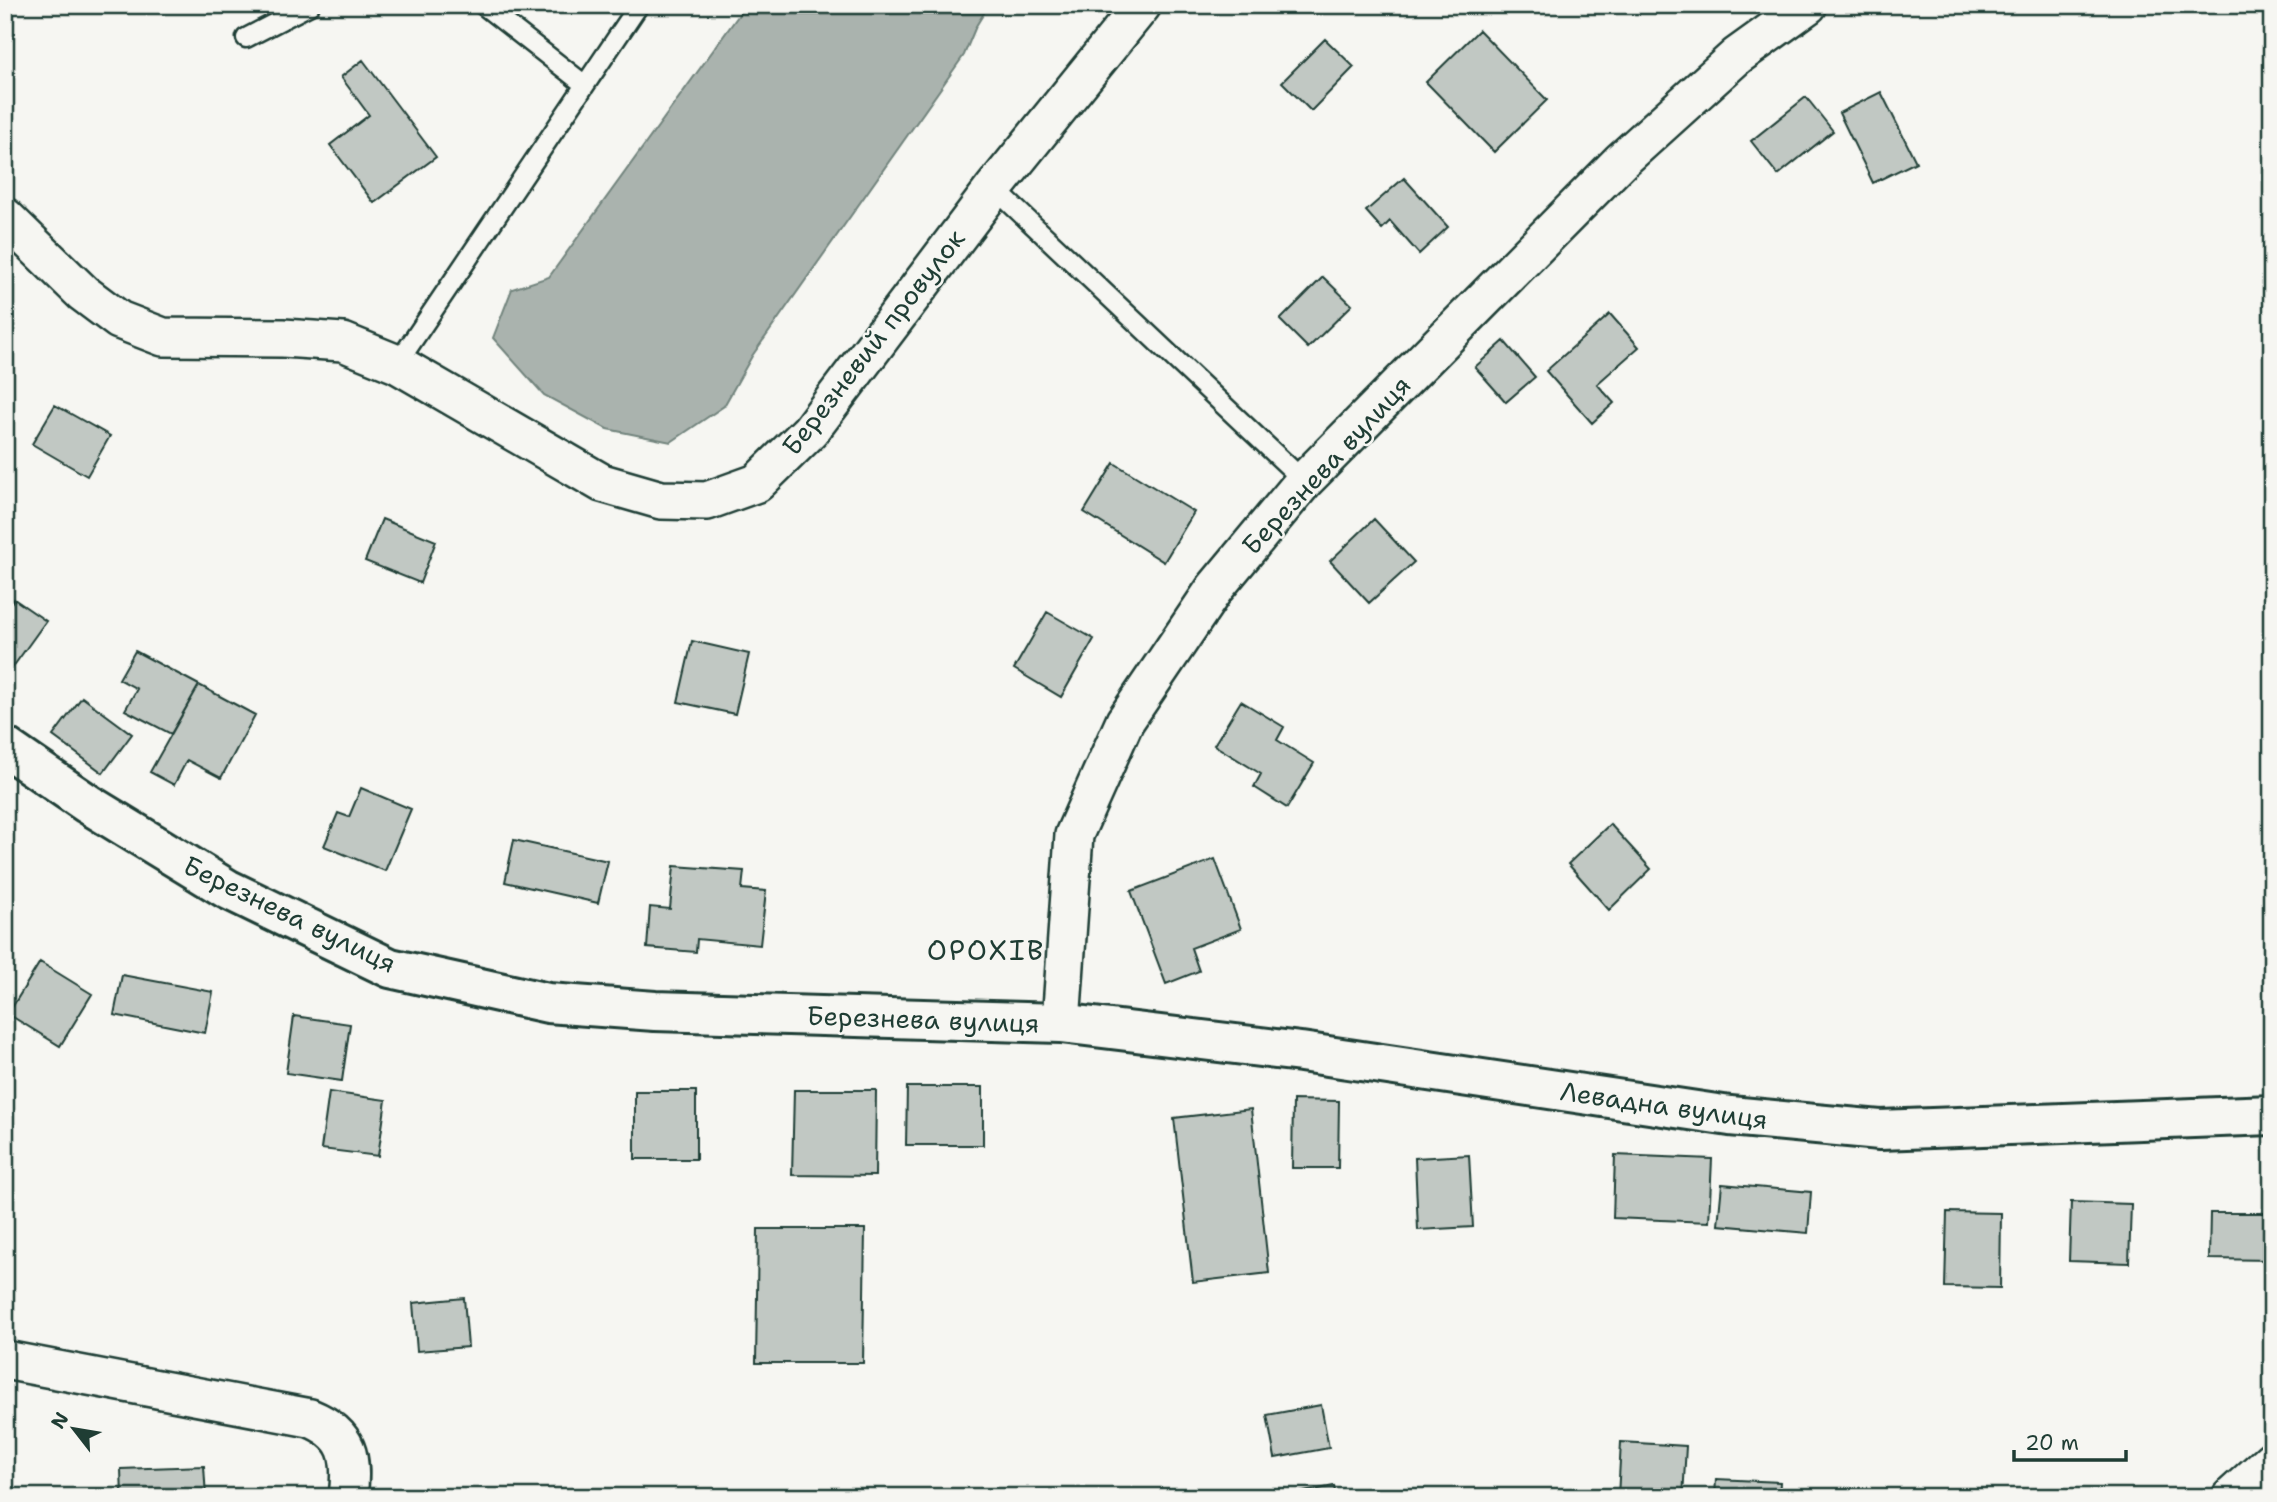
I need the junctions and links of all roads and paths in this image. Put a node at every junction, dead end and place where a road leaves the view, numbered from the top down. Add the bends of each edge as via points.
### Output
1 (310, 5) edge
2 (483, 5) edge
3 (639, 5) edge
4 (1142, 5) edge
5 (1808, 5) edge
6 (246, 38) dead end
7 (585, 85) junction
8 (994, 188) junction
9 (5, 217) edge
10 (397, 364) junction
11 (1304, 481) junction
12 (5, 747) edge
13 (1061, 1023) junction
14 (2272, 1115) edge
15 (5, 1360) edge
16 (2272, 1460) edge
17 (348, 1497) edge
18 (2231, 1497) edge

1 - 6 lane
2 - 7 lane
3 - 7 lane
4 - 8 street, Березневий провулок
5 - 11 street, Березнева вулиця via 1737,56 1621,162
7 - 10 lane
8 - 10 street, Березневий провулок via 810,431 757,483 706,501 660,500 602,483
8 - 11 lane
9 - 10 street, Березневий провулок via 83,293 119,320 163,337 343,342
11 - 13 street, Березнева вулиця via 1215,589 1119,734 1074,835
12 - 13 street, Березнева вулиця via 227,890 390,968 548,1003 655,1011
13 - 14 street, Левадна вулиця via 1301,1052 1730,1116 1880,1130
15 - 17 street via 310,1418 330,1426 348,1450
16 - 18 street

